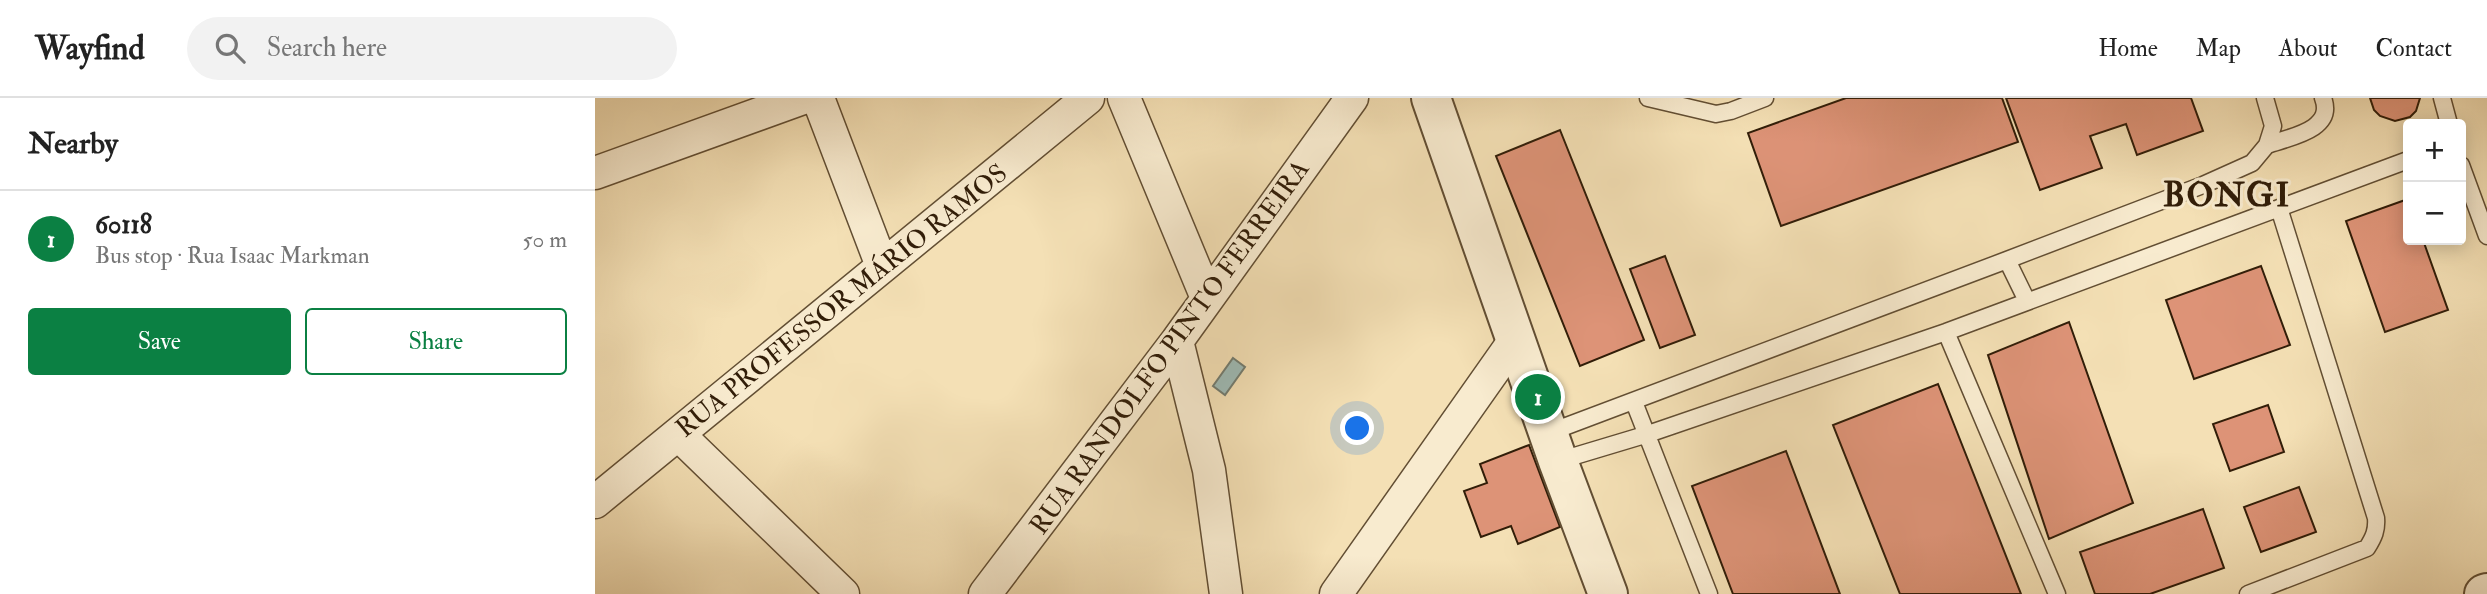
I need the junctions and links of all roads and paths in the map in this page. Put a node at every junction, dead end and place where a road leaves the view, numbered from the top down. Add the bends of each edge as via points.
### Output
1 (803, 98) edge
2 (818, 98) edge
3 (1087, 98) edge
4 (1124, 98) edge
5 (1352, 98) edge
6 (1431, 98) edge
7 (1648, 98) edge
8 (1765, 98) edge
9 (2265, 98) edge
10 (2323, 98) edge
11 (2442, 98) edge
12 (2448, 119) edge
13 (2267, 145) junction
14 (2403, 162) edge
15 (595, 173) edge
16 (2466, 179) edge
17 (2279, 208) junction
18 (2487, 236) edge
19 (2007, 260) junction
20 (882, 266) junction
21 (1207, 298) junction
22 (2027, 301) junction
23 (1946, 332) junction
24 (1515, 340) junction
25 (1177, 341) junction
26 (1634, 402) junction
27 (678, 434) junction
28 (1648, 434) junction
29 (1553, 447) junction
30 (595, 502) edge
31 (993, 591) edge
32 (843, 594) edge
33 (1226, 594) edge
34 (1336, 594) edge
35 (1608, 594) edge
36 (1709, 594) edge
37 (2057, 594) edge
38 (2248, 594) edge

1 - 15 street
2 - 20 street
3 - 20 street, RUA PROFESSOR MÁRIO RAMOS
4 - 21 street
5 - 21 street, RUA RANDOLFO PINTO FERREIRA
6 - 24 street
7 - 8 lane via 1716,114
9 - 13 lane via 2273,126
10 - 13 lane via 2326,112 2320,123
11 - 12 lane
13 - 19 lane via 2252,163
14 - 17 lane
16 - 18 lane
17 - 22 lane
17 - 38 lane via 2377,526 2367,548
19 - 22 lane
19 - 26 lane
20 - 27 street, RUA PROFESSOR MÁRIO RAMOS
21 - 25 street, RUA RANDOLFO PINTO FERREIRA
22 - 23 lane
23 - 28 lane
23 - 37 lane
24 - 29 street
24 - 34 street
25 - 31 street, RUA RANDOLFO PINTO FERREIRA
25 - 33 street via 1209,471
26 - 28 lane
26 - 29 lane
27 - 30 street, RUA PROFESSOR MÁRIO RAMOS
27 - 32 street
28 - 29 lane
28 - 36 lane
29 - 35 street

